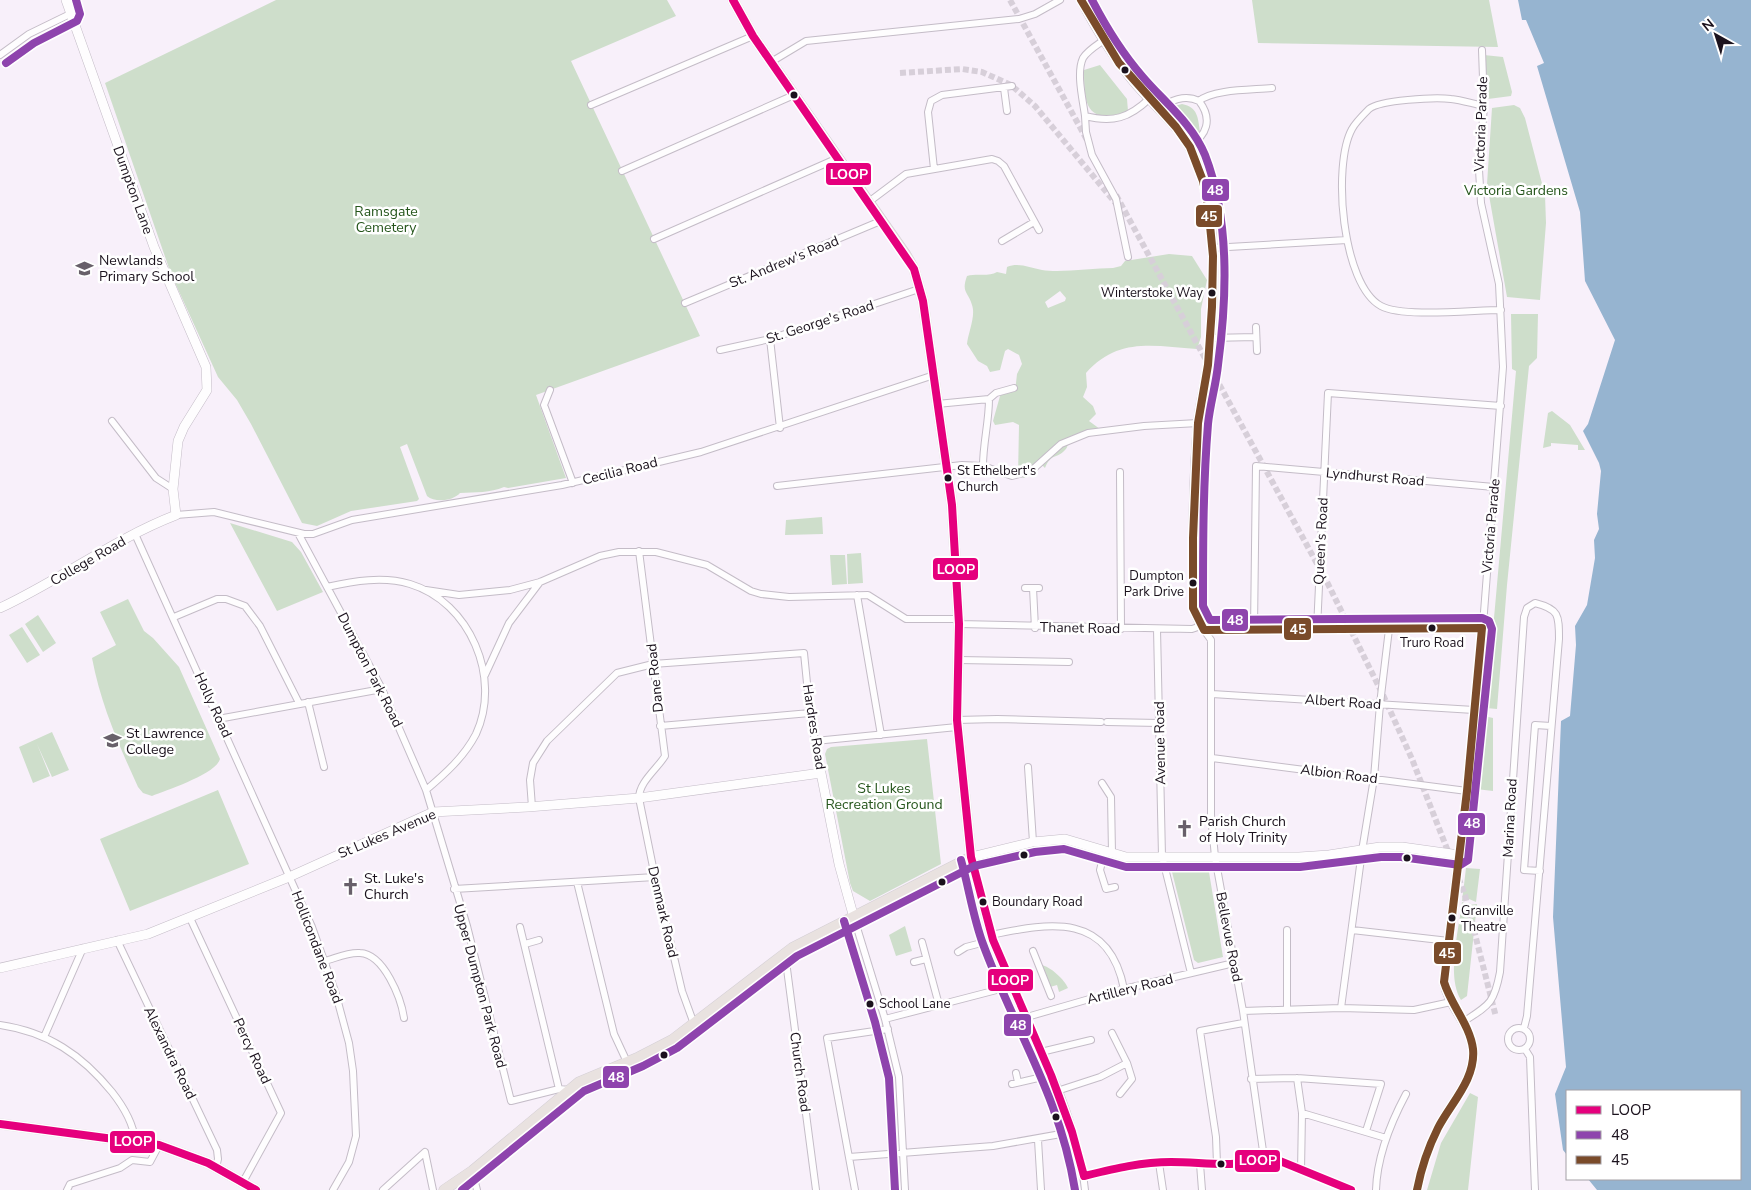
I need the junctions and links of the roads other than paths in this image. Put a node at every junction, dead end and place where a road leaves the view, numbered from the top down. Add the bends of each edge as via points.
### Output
1 (66, 0) edge
2 (733, 0) edge
3 (1060, 0) edge
4 (1081, 0) edge
5 (70, 14) junction
6 (753, 36) junction
7 (1104, 40) junction
8 (1482, 50) dead end
9 (0, 55) edge
10 (771, 62) junction
11 (1012, 86) dead end
12 (1004, 88) junction
13 (1272, 88) dead end
14 (794, 96) junction
15 (1149, 99) junction
16 (1199, 101) junction
17 (591, 105) dead end
18 (1484, 106) junction
19 (1160, 110) junction
20 (1007, 111) dead end
21 (1085, 116) junction
22 (1189, 146) junction
23 (838, 158) junction
24 (934, 169) junction
25 (622, 171) dead end
26 (870, 201) junction
27 (883, 220) junction
28 (1034, 222) junction
29 (1038, 230) dead end
30 (654, 239) dead end
31 (1347, 240) junction
32 (1002, 241) dead end
33 (1211, 248) junction
34 (1128, 257) dead end
35 (919, 289) junction
36 (685, 302) dead end
37 (1501, 310) junction
38 (1256, 327) dead end
39 (1256, 337) junction
40 (1209, 338) junction
41 (770, 340) junction
42 (720, 350) dead end
43 (1256, 351) dead end
44 (934, 375) junction
45 (1014, 388) dead end
46 (550, 390) dead end
47 (989, 399) junction
48 (937, 404) junction
49 (1501, 406) junction
50 (112, 421) dead end
51 (1198, 423) junction
52 (780, 428) junction
53 (983, 466) junction
54 (948, 468) junction
55 (1120, 472) dead end
56 (1324, 473) junction
57 (573, 483) junction
58 (777, 486) dead end
59 (1494, 487) junction
60 (173, 490) junction
61 (176, 515) junction
62 (298, 533) junction
63 (135, 534) junction
64 (639, 551) junction
65 (540, 582) junction
66 (327, 587) junction
67 (1032, 588) dead end
68 (426, 590) junction
69 (858, 595) junction
70 (0, 608) edge
71 (174, 617) junction
72 (959, 622) junction
73 (1035, 628) junction
74 (1203, 628) junction
75 (1482, 628) junction
76 (1121, 629) junction
77 (1157, 629) junction
78 (1254, 629) junction
79 (1317, 629) junction
80 (1389, 629) junction
81 (958, 660) junction
82 (1069, 662) dead end
83 (653, 664) junction
84 (485, 675) junction
85 (382, 689) junction
86 (1212, 694) junction
87 (308, 702) junction
88 (299, 703) junction
89 (1380, 704) junction
90 (1474, 710) junction
91 (810, 713) junction
92 (218, 719) junction
93 (1159, 723) junction
94 (957, 724) junction
95 (660, 726) junction
96 (1551, 726) junction
97 (881, 735) junction
98 (815, 741) junction
99 (1212, 758) junction
100 (324, 767) dead end
101 (1028, 767) dead end
102 (821, 773) junction
103 (1374, 778) junction
104 (1102, 783) dead end
105 (426, 790) junction
106 (1467, 791) junction
107 (639, 798) junction
108 (532, 807) junction
109 (433, 812) junction
110 (1032, 842) junction
111 (1362, 851) junction
112 (1109, 852) junction
113 (1459, 855) junction
114 (1162, 856) junction
115 (971, 857) junction
116 (1214, 857) junction
117 (1540, 871) junction
118 (290, 877) junction
119 (655, 877) junction
120 (577, 882) junction
121 (1114, 887) dead end
122 (454, 890) junction
123 (190, 918) junction
124 (854, 918) junction
125 (520, 927) dead end
126 (1287, 930) dead end
127 (1352, 930) junction
128 (992, 937) junction
129 (117, 940) junction
130 (539, 940) dead end
131 (1449, 940) junction
132 (922, 942) dead end
133 (524, 944) junction
134 (83, 948) junction
135 (1033, 951) dead end
136 (958, 952) dead end
137 (781, 956) junction
138 (926, 958) junction
139 (325, 961) junction
140 (914, 962) dead end
141 (1234, 963) junction
142 (0, 968) edge
143 (1191, 973) junction
144 (1012, 986) junction
145 (1124, 989) junction
146 (1052, 996) dead end
147 (1451, 1002) junction
148 (939, 1005) junction
149 (1341, 1008) junction
150 (1287, 1009) junction
151 (1243, 1011) junction
152 (1027, 1017) junction
153 (404, 1018) dead end
154 (885, 1019) junction
155 (1463, 1022) junction
156 (1243, 1023) junction
157 (694, 1024) junction
158 (0, 1025) edge
159 (1524, 1028) junction
160 (888, 1029) junction
161 (1112, 1033) dead end
162 (44, 1037) junction
163 (1091, 1040) dead end
164 (1525, 1048) junction
165 (1041, 1052) junction
166 (627, 1062) junction
167 (1127, 1063) junction
168 (1016, 1073) dead end
169 (1051, 1075) junction
170 (1297, 1078) junction
171 (1251, 1079) junction
172 (559, 1089) junction
173 (571, 1090) junction
174 (1057, 1091) junction
175 (1120, 1094) dead end
176 (1406, 1094) dead end
177 (1302, 1113) junction
178 (0, 1124) edge
179 (1366, 1130) junction
180 (1072, 1132) junction
181 (1386, 1138) junction
182 (134, 1140) junction
183 (1038, 1140) junction
184 (160, 1145) junction
185 (904, 1155) junction
186 (849, 1157) junction
187 (1270, 1157) junction
188 (1159, 1163) junction
189 (1200, 1164) junction
190 (1217, 1164) junction
191 (216, 1168) junction
192 (472, 1170) junction
193 (1302, 1171) junction
194 (1084, 1176) junction
195 (243, 1182) junction
196 (67, 1190) edge
197 (256, 1190) edge
198 (333, 1190) edge
199 (383, 1190) edge
200 (433, 1190) edge
201 (444, 1190) edge
202 (478, 1190) edge
203 (816, 1190) edge
204 (855, 1190) edge
205 (905, 1190) edge
206 (1041, 1190) edge
207 (1086, 1190) edge
208 (1163, 1190) edge
209 (1202, 1190) edge
210 (1351, 1190) edge
211 (1376, 1190) edge
212 (1417, 1190) edge
213 (1535, 1190) edge

1 - 5 street, Dumpton Lane
2 - 6 main road
3 - 10 street via 1019,19 806,41
4 - 7 street
5 - 9 street via 29,34
5 - 60 street, Dumpton Lane via 154,246 206,367 208,390 178,442
6 - 10 main road
6 - 17 street
7 - 15 street
7 - 21 street via 1082,60
8 - 18 street, Victoria Parade
10 - 14 main road
11 - 12 street
12 - 20 street
12 - 24 street via 942,95 931,101 928,112
13 - 16 street via 1211,95
14 - 23 main road
14 - 25 street
15 - 19 street
15 - 21 street via 1125,116 1096,119
16 - 19 street via 1192,98 1175,100
16 - 22 street via 1204,110 1205,134
18 - 31 street via 1451,99 1402,100 1370,108 1352,129 1342,168
18 - 37 street, Victoria Parade via 1480,203 1496,263
19 - 22 street
21 - 34 street via 1092,155 1116,199
22 - 33 street via 1203,182
23 - 26 main road
23 - 30 street
24 - 26 street via 906,174
24 - 28 street via 992,159 998,161 1004,166
26 - 27 main road
27 - 35 main road via 914,269
27 - 36 street, St. Andrew's Road
28 - 29 street
28 - 32 street
31 - 33 street
31 - 37 street via 1361,285 1368,296 1383,307 1398,312
33 - 40 street via 1213,302
35 - 41 street, St. George's Road
35 - 44 main road
37 - 49 street, Victoria Parade
38 - 39 street
39 - 40 street
39 - 43 street
40 - 51 street
41 - 42 street, St. George's Road
41 - 52 street
44 - 48 main road
44 - 52 street, Cecilia Road
45 - 47 street via 996,393
46 - 57 street via 544,405
47 - 48 street
47 - 53 street
48 - 54 main road
49 - 56 street, Queen's Road via 1328,393
49 - 59 street, Victoria Parade
50 - 60 street via 156,478
51 - 53 street via 1088,432 1061,444 1031,471 1012,476
51 - 74 street via 1194,475 1193,608
52 - 57 street, Cecilia Road via 700,452
53 - 54 street
54 - 58 street
54 - 72 main road
55 - 76 street
56 - 59 street, Lyndhurst Road
56 - 78 street, Lyndhurst Road via 1256,466
56 - 79 street, Queen's Road
57 - 62 street, Cecilia Road via 352,520 313,534
59 - 75 street, Victoria Parade
60 - 61 street
61 - 62 street, College Road via 214,512
61 - 63 street, College Road
62 - 66 street, Dumpton Park Road
63 - 70 street, College Road via 35,592
63 - 71 street, Holly Road
64 - 65 street, Thanet Road via 600,556
64 - 69 street, Thanet Road via 693,560 761,594 789,597
64 - 83 street, Dane Road
65 - 68 street, Thanet Road via 486,594 459,595
65 - 84 street via 510,623
66 - 68 street via 375,579
66 - 85 street, Dumpton Park Road
67 - 73 street
68 - 84 street via 443,602 471,635
69 - 72 street, Thanet Road via 875,598 906,618
69 - 97 street
71 - 88 street via 217,599 246,606 260,626
71 - 92 street, Holly Road
72 - 73 street, Thanet Road
72 - 81 main road
73 - 76 street, Thanet Road
74 - 77 street, Thanet Road
74 - 78 street, Thanet Road
74 - 86 street, Bellevue Road via 1211,640
75 - 80 street, Thanet Road
75 - 90 street, Victoria Parade
76 - 77 street, Thanet Road
77 - 93 street, Avenue Road
78 - 79 street, Thanet Road
79 - 80 street, Thanet Road
80 - 89 street
81 - 82 street
81 - 94 main road
83 - 91 street, Hardres Road via 804,652
83 - 95 street, Dane Road
83 - 108 street via 616,673 547,741 531,768
84 - 105 street via 486,691 477,732 460,758
85 - 87 street
85 - 105 street, Dumpton Park Road
86 - 89 street, Albert Road
86 - 99 street, Bellevue Road
87 - 88 street
87 - 100 street
88 - 92 street
89 - 90 street, Albert Road
89 - 103 street
90 - 106 street, Victoria Parade
91 - 95 street
91 - 98 street, Hardres Road
92 - 118 street, Holly Road
93 - 94 street via 997,719
93 - 114 street, Avenue Road
94 - 97 street
94 - 115 main road
95 - 107 street, Dane Road via 665,756 645,782
96 - 117 street
96 - 117 street via 1535,725 1530,790 1524,870
96 - 155 street, Marina Road via 1559,618 1553,609 1535,603 1527,608 1524,617 1496,994 1488,1005
97 - 98 street
98 - 102 street, Hardres Road
99 - 103 street, Albion Road
99 - 116 street, Bellevue Road
101 - 110 street
102 - 107 street, St Lukes Avenue
102 - 124 street, Hardres Road via 839,864
103 - 106 street, Albion Road
103 - 111 street
104 - 112 street via 1111,797
105 - 109 street, Dumpton Park Road
106 - 113 street, Victoria Parade
107 - 108 street, St Lukes Avenue
107 - 119 street, Denmark Road
108 - 109 street, St Lukes Avenue
109 - 118 street, St Lukes Avenue
109 - 122 street, Upper Dumpton Park Road
110 - 112 street via 1065,839
110 - 115 street
111 - 113 street via 1402,847
111 - 116 street via 1299,857
111 - 127 street
112 - 114 street via 1126,857
112 - 121 street via 1100,870 1106,889
113 - 131 street, Victoria Parade
114 - 116 street
114 - 143 street, Avenue Road
115 - 124 main road
115 - 128 street
116 - 141 street, Bellevue Road
117 - 159 street
118 - 123 street, St Lukes Avenue
118 - 139 street, Hollicondane Road
119 - 120 street
119 - 157 street, Denmark Road via 683,994
120 - 122 street
120 - 166 street via 614,1034
122 - 172 street, Upper Dumpton Park Road via 467,926 511,1101
123 - 129 street, St Lukes Avenue via 148,934
123 - 195 street, Percy Road via 281,1113
124 - 137 main road via 804,941
124 - 154 street
125 - 133 street
126 - 150 street
127 - 131 street
127 - 149 street
128 - 136 street
128 - 144 street
128 - 145 street via 1042,926 1078,928 1102,942 1111,952
129 - 134 street, St Lukes Avenue
129 - 191 street, Alexandra Road via 217,1150
130 - 133 street
131 - 147 street, Victoria Parade via 1444,982 1446,996
132 - 138 street
133 - 172 street
134 - 142 street, St Lukes Avenue
134 - 162 street
135 - 146 street
137 - 157 main road
137 - 203 street, Church Road via 787,969
138 - 140 street
138 - 148 street
139 - 153 street via 352,953 363,953 375,961 393,982
139 - 198 street, Hollicondane Road via 349,1043 356,1122 351,1156
141 - 143 street, Artillery Road
141 - 151 street, Bellevue Road
143 - 145 street, Artillery Road
144 - 148 street
144 - 152 street
145 - 152 street, Artillery Road
147 - 149 street via 1414,1010
147 - 155 street, Victoria Parade
148 - 154 street
149 - 150 street
150 - 151 street
151 - 156 street, Bellevue Road
152 - 165 street
154 - 160 street
155 - 212 street, Victoria Parade via 1470,1036 1473,1060 1469,1074 1431,1142
156 - 171 street, Bellevue Road
156 - 190 street via 1200,1031
157 - 166 main road via 672,1040
158 - 162 street
159 - 164 street via 1531,1036
159 - 164 street via 1512,1029 1508,1040 1514,1049
160 - 185 street via 900,1077
160 - 186 street via 828,1038
161 - 167 street
162 - 182 street via 82,1059 96,1073 123,1107 133,1129
163 - 165 street
164 - 213 street via 1530,1058
165 - 169 street
166 - 173 main road via 584,1079
167 - 174 street
167 - 175 street via 1132,1079
168 - 169 street via 1015,1083
169 - 174 street
170 - 171 street
170 - 177 street
170 - 179 street via 1381,1084
171 - 187 street, Bellevue Road via 1263,1151
172 - 173 street, Upper Dumpton Park Road
173 - 192 main road
174 - 180 street
176 - 181 street
177 - 179 street
177 - 193 street
178 - 182 main road
179 - 181 street
180 - 183 street
180 - 194 street
181 - 211 street via 1376,1172
182 - 184 main road
183 - 185 street
183 - 206 street
184 - 191 main road
184 - 196 street via 150,1162 132,1160 120,1168 70,1184
185 - 186 street
185 - 205 street
186 - 204 street
187 - 190 street via 1259,1162
187 - 193 street
188 - 189 street
188 - 194 street
188 - 208 street
189 - 190 street
189 - 209 street
191 - 195 main road
192 - 201 main road
192 - 202 street
193 - 210 street
194 - 207 street
195 - 197 main road
199 - 200 street via 425,1152

